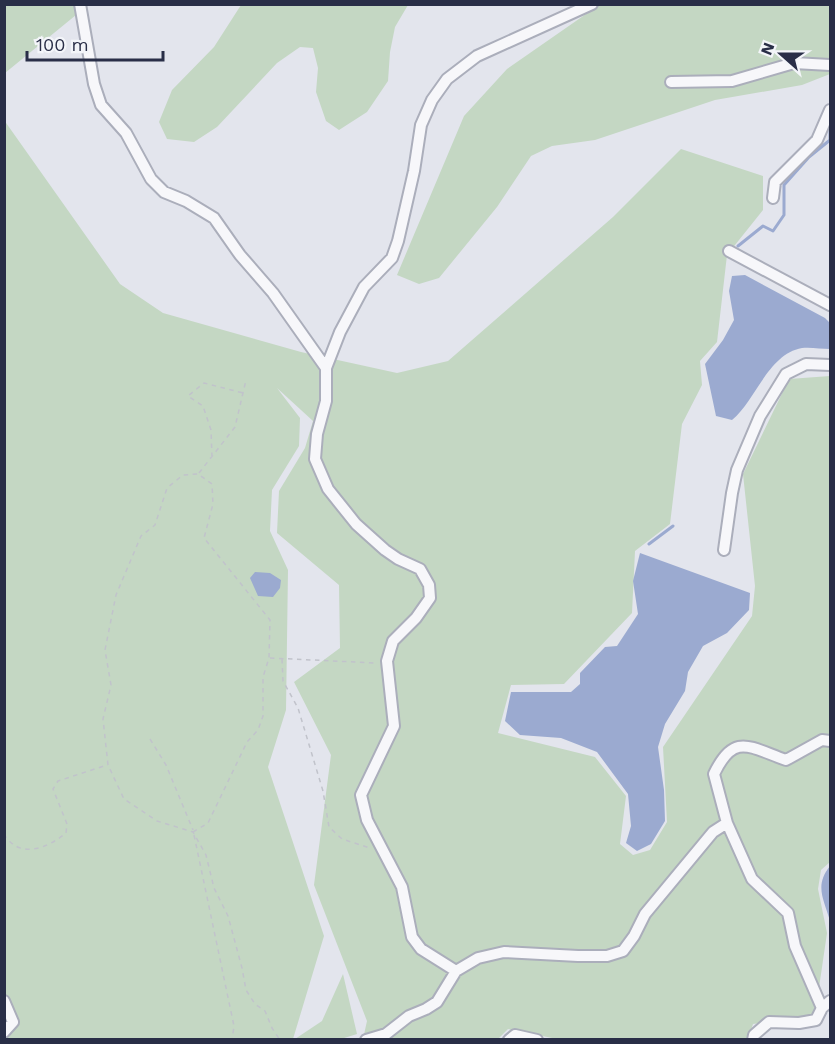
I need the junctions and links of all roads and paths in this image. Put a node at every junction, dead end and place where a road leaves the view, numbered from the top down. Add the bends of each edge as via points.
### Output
1 (80, 4) edge
2 (592, 4) edge
3 (831, 65) edge
4 (671, 82) dead end
5 (831, 110) edge
6 (773, 198) dead end
7 (729, 251) dead end
8 (831, 305) edge
9 (831, 365) edge
10 (326, 368) junction
11 (246, 380) dead end
12 (243, 393) junction
13 (212, 456) junction
14 (198, 474) junction
15 (724, 550) dead end
16 (269, 658) junction
17 (282, 659) junction
18 (387, 661) junction
19 (150, 739) dead end
20 (831, 741) edge
21 (108, 765) junction
22 (727, 823) junction
23 (194, 832) junction
24 (4, 834) edge
25 (382, 850) junction
26 (456, 971) junction
27 (4, 1001) edge
28 (826, 1005) edge
29 (4, 1032) edge
30 (232, 1040) edge
31 (279, 1040) edge
32 (366, 1040) edge
33 (509, 1040) edge
34 (537, 1040) edge
35 (753, 1040) edge

1 - 10 street via 101,105 126,133 151,179 164,192 214,218
2 - 10 street via 477,56 447,79 421,125 392,258 364,287
3 - 4 street via 794,63 732,81
5 - 6 street via 817,140 775,182
7 - 8 street
9 - 15 street via 806,364 786,374 760,416 737,470
10 - 18 street via 326,401 315,459 328,489 356,524 385,550 420,568 429,585 430,598 393,641
11 - 12 path
12 - 13 path via 235,427
12 - 13 path via 204,383 188,396 203,406 211,430
13 - 14 path
14 - 16 path via 212,484 213,504 204,538 270,620
14 - 21 path via 183,475 167,488 155,525 141,536 116,595 105,650 111,685 103,719
16 - 17 path
16 - 23 path via 263,677 263,716 258,730 247,742 208,823
17 - 18 path
17 - 25 path via 283,681 298,708 323,791 329,827 342,839
18 - 25 street via 394,726 361,795 367,820
19 - 23 path via 166,765
20 - 22 street via 822,740 786,760 745,746 732,748 722,757 714,774
21 - 23 path via 124,798 157,821
21 - 24 path via 58,781 53,789 67,824 66,833 56,841 39,848 19,848 9,843
22 - 26 street via 713,832 645,914 623,951 578,957 504,952 478,958
22 - 28 street via 752,879 788,913 795,946
23 - 30 path via 234,1026
23 - 31 path via 228,916 246,990 255,1004 266,1011
25 - 26 street via 402,887 412,937 421,949
26 - 32 street via 437,1002 409,1016 386,1034
27 - 29 street via 13,1022
28 - 35 street via 816,1020 769,1022
33 - 34 street via 514,1035

